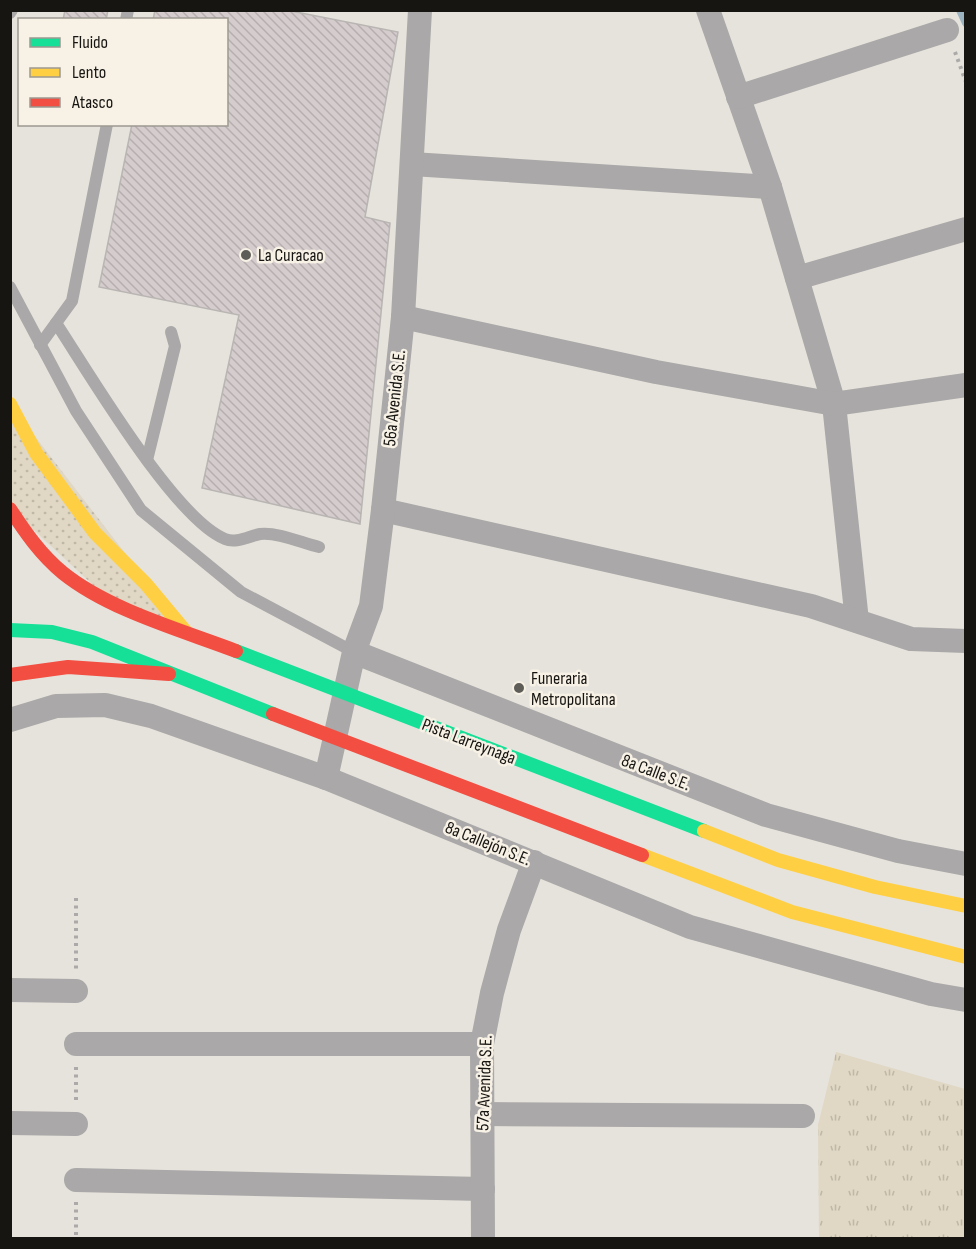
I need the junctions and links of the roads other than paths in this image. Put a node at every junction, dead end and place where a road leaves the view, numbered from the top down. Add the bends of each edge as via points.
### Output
1 (420, 10) edge
2 (708, 10) edge
3 (947, 30) dead end
4 (738, 97) junction
5 (107, 126) edge
6 (412, 164) junction
7 (770, 187) junction
8 (966, 229) edge
9 (796, 278) junction
10 (10, 287) edge
11 (402, 317) junction
12 (56, 323) junction
13 (171, 332) dead end
14 (40, 345) junction
15 (966, 385) edge
16 (10, 404) edge
17 (834, 404) junction
18 (147, 460) junction
19 (10, 509) edge
20 (383, 510) junction
21 (319, 547) dead end
22 (857, 621) junction
23 (10, 630) edge
24 (186, 632) junction
25 (966, 641) edge
26 (354, 652) junction
27 (169, 674) junction
28 (10, 675) edge
29 (344, 693) junction
30 (10, 720) edge
31 (334, 737) junction
32 (326, 778) junction
33 (534, 862) junction
34 (966, 864) edge
35 (966, 906) edge
36 (966, 957) edge
37 (10, 990) edge
38 (76, 991) dead end
39 (966, 1000) edge
40 (76, 1044) dead end
41 (482, 1044) junction
42 (482, 1114) junction
43 (803, 1116) dead end
44 (10, 1123) edge
45 (76, 1124) dead end
46 (76, 1180) dead end
47 (483, 1189) junction
48 (483, 1239) edge

1 - 6 street, 56a Avenida S.E.
2 - 4 street
3 - 4 street
4 - 7 street
5 - 12 lane via 72,301
6 - 7 street
6 - 11 street, 56a Avenida S.E.
7 - 9 street
8 - 9 street
9 - 17 street
10 - 14 lane
11 - 17 street via 656,372
11 - 20 street, 56a Avenida S.E.
12 - 14 lane
12 - 18 lane
13 - 18 lane via 175,346
14 - 26 lane via 76,411 141,510 241,592
15 - 17 street
16 - 24 main road via 36,453 95,532
17 - 22 street
18 - 21 lane via 179,502 227,541 263,534
19 - 24 main road, Pista Larreynaga via 34,544 64,574
20 - 22 street via 811,606
20 - 26 street, 56a Avenida S.E. via 371,606
22 - 25 street via 911,639
23 - 27 main road via 42,630 88,640
24 - 29 main road, Pista Larreynaga
26 - 29 street, 56a Avenida S.E.
26 - 34 street, 8a Calle S.E. via 766,814 898,851
27 - 28 main road via 78,668
27 - 31 main road
29 - 31 street, 56a Avenida S.E.
29 - 35 main road, Pista Larreynaga via 778,860 875,887
30 - 32 street, 8a Callejón S.E. via 56,705 105,705 151,716
31 - 32 street, 56a Avenida S.E.
31 - 36 main road via 792,912
32 - 33 street, 8a Callejón S.E.
33 - 39 street, 8a Callejón S.E. via 690,927 931,994
33 - 41 street, 57a Avenida S.E. via 509,930
37 - 38 street
40 - 41 street
41 - 42 street, 57a Avenida S.E.
42 - 43 street
42 - 47 street, 57a Avenida S.E.
44 - 45 street
46 - 47 street
47 - 48 street, 57a Avenida S.E.

